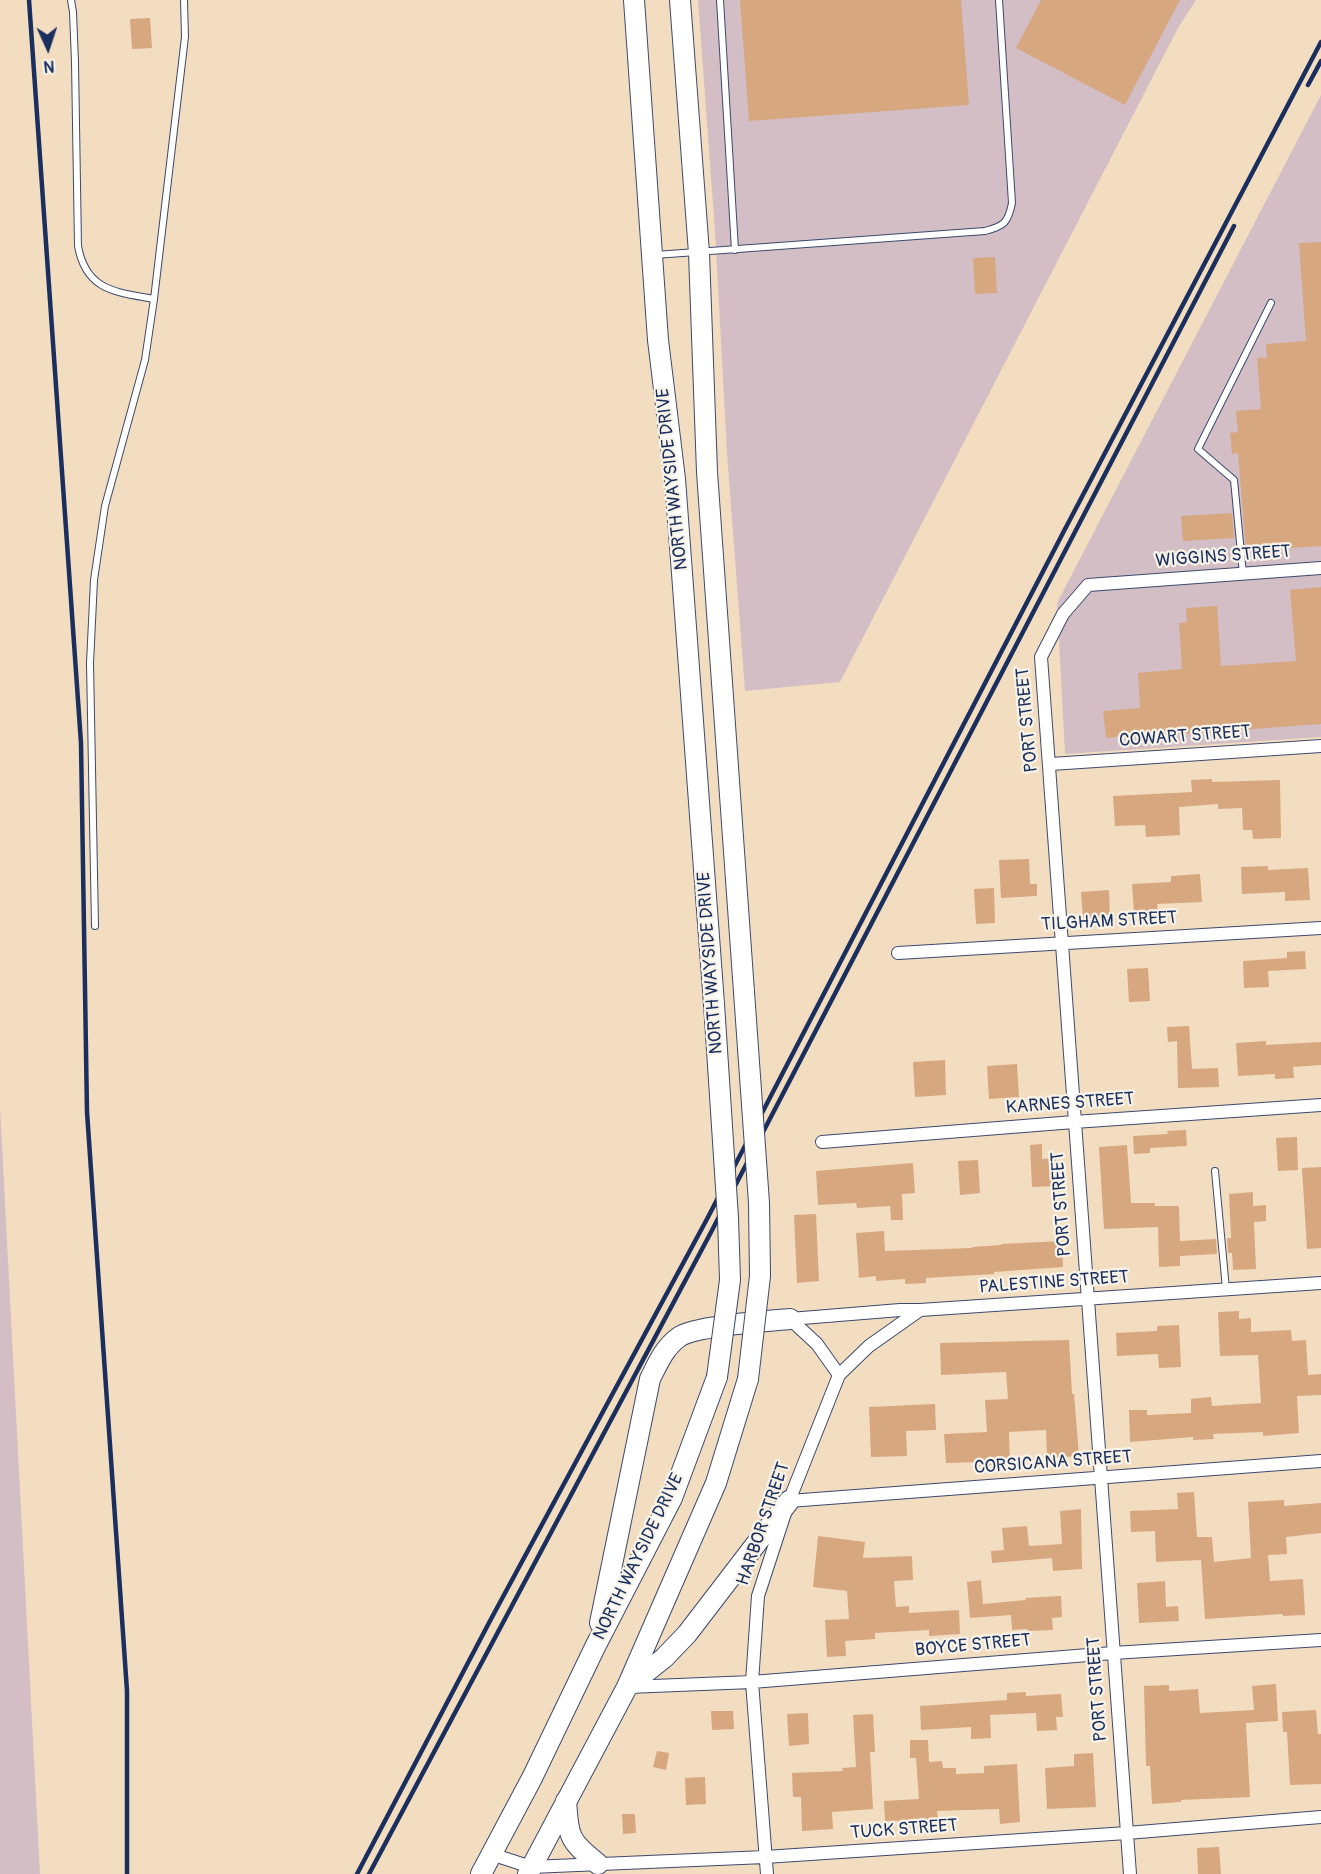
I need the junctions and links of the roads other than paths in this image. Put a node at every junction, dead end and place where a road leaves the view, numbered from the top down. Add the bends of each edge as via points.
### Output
1 (71, 0) edge
2 (184, 0) edge
3 (634, 0) edge
4 (680, 0) edge
5 (720, 0) edge
6 (999, 0) edge
7 (735, 250) junction
8 (699, 253) junction
9 (651, 255) junction
10 (154, 299) junction
11 (1271, 303) dead end
12 (1321, 568) edge
13 (1243, 574) junction
14 (1127, 582) joint
15 (1321, 746) edge
16 (1051, 764) junction
17 (95, 926) dead end
18 (1321, 928) edge
19 (1061, 942) junction
20 (898, 953) dead end
21 (1321, 1105) edge
22 (1074, 1122) junction
23 (822, 1142) dead end
24 (1215, 1171) dead end
25 (1321, 1283) edge
26 (1226, 1289) junction
27 (1087, 1299) junction
28 (920, 1310) junction
29 (790, 1319) junction
30 (839, 1375) junction
31 (1321, 1461) edge
32 (1101, 1477) junction
33 (789, 1501) junction
34 (1321, 1640) edge
35 (595, 1647) junction
36 (1113, 1653) junction
37 (752, 1683) junction
38 (627, 1687) junction
39 (566, 1799) junction
40 (1321, 1817) edge
41 (1126, 1833) junction
42 (491, 1854) junction
43 (765, 1857) junction
44 (598, 1864) junction
45 (530, 1870) edge
46 (481, 1874) edge
47 (767, 1874) edge
48 (1130, 1874) edge

1 - 10 lane via 81,260 91,278 108,290
2 - 10 lane via 185,38
3 - 9 main road, NORTH WAYSIDE DRIVE
4 - 8 main road, NORTH WAYSIDE DRIVE
5 - 7 lane
6 - 7 lane via 1012,203 1009,218 1000,227
7 - 8 lane
8 - 9 lane
8 - 38 main road, NORTH WAYSIDE DRIVE, bridge via 707,472 759,1203 760,1276 748,1379 716,1483
9 - 35 main road, NORTH WAYSIDE DRIVE, bridge via 675,479 730,1280 717,1377 672,1498
10 - 17 lane via 145,360 105,506 94,579 90,663
11 - 13 lane via 1198,449 1234,480
12 - 13 street, WIGGINS STREET
13 - 14 street, WIGGINS STREET
14 - 16 street, PORT STREET via 1088,585 1063,614 1041,657
15 - 16 street, COWART STREET
16 - 19 street, PORT STREET
18 - 19 street, TILGHAM STREET
19 - 20 street, TILGHAM STREET
19 - 22 street, PORT STREET
21 - 22 street, KARNES STREET
22 - 23 street, KARNES STREET
22 - 27 street, PORT STREET
24 - 26 lane
25 - 26 street, PALESTINE STREET
26 - 27 street, PALESTINE STREET
27 - 28 street, PALESTINE STREET
27 - 32 street, PORT STREET
28 - 29 street, PALESTINE STREET
28 - 30 street via 869,1346
29 - 30 street via 816,1344
29 - 35 main road via 699,1329 681,1335 663,1351 650,1379
30 - 33 street, HARBOR STREET
31 - 32 street, CORSICANA STREET
32 - 33 street, CORSICANA STREET
32 - 36 street, PORT STREET
33 - 37 street, HARBOR STREET via 758,1596
33 - 38 main road via 687,1635
34 - 36 street, BOYCE STREET
35 - 42 main road, NORTH WAYSIDE DRIVE
36 - 37 street, BOYCE STREET
36 - 41 street, PORT STREET
37 - 38 street, BOYCE STREET
37 - 43 street, HARBOR STREET
38 - 39 main road, NORTH WAYSIDE DRIVE
39 - 44 main road via 570,1836
39 - 45 main road, NORTH WAYSIDE DRIVE
40 - 41 street, TUCK STREET
41 - 43 street, TUCK STREET
41 - 48 street, PORT STREET
42 - 45 street, TUCK STREET
42 - 46 main road, NORTH WAYSIDE DRIVE
43 - 44 street, TUCK STREET
43 - 47 street, HARBOR STREET
44 - 45 street, TUCK STREET

